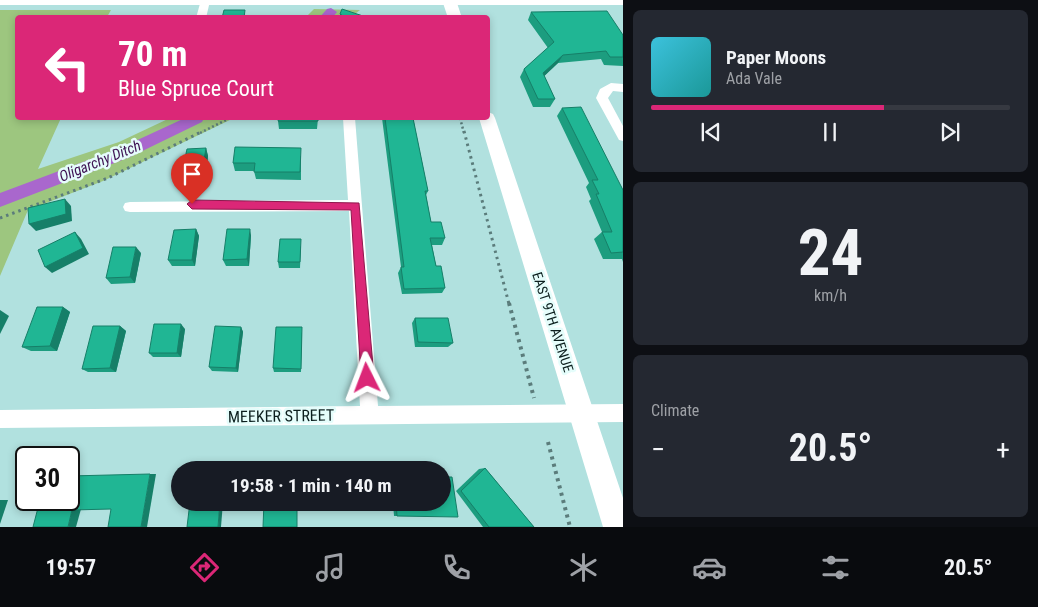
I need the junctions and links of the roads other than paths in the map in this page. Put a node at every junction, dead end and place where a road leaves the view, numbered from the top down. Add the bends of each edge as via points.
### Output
1 (0, 1) edge
2 (127, 1) edge
3 (272, 1) edge
4 (450, 1) edge
5 (542, 1) edge
6 (623, 1) edge
7 (205, 2) junction
8 (202, 15) edge
9 (454, 15) edge
10 (623, 88) edge
11 (349, 120) edge
12 (488, 120) edge
13 (623, 137) edge
14 (356, 206) junction
15 (130, 207) dead end
16 (623, 413) edge
17 (582, 414) junction
18 (370, 415) junction
19 (0, 419) edge
20 (618, 527) edge

1 - 2 street
2 - 7 street
3 - 4 street
3 - 7 street
4 - 5 street
4 - 9 main road
5 - 6 street
7 - 8 street
10 - 13 street via 611,88 604,92 602,98
11 - 14 street
12 - 17 main road, EAST 9TH AVENUE
14 - 15 street via 192,204
14 - 18 street
16 - 17 street, MEEKER STREET
17 - 18 street, MEEKER STREET
17 - 20 main road, EAST 9TH AVENUE
18 - 19 street, MEEKER STREET

